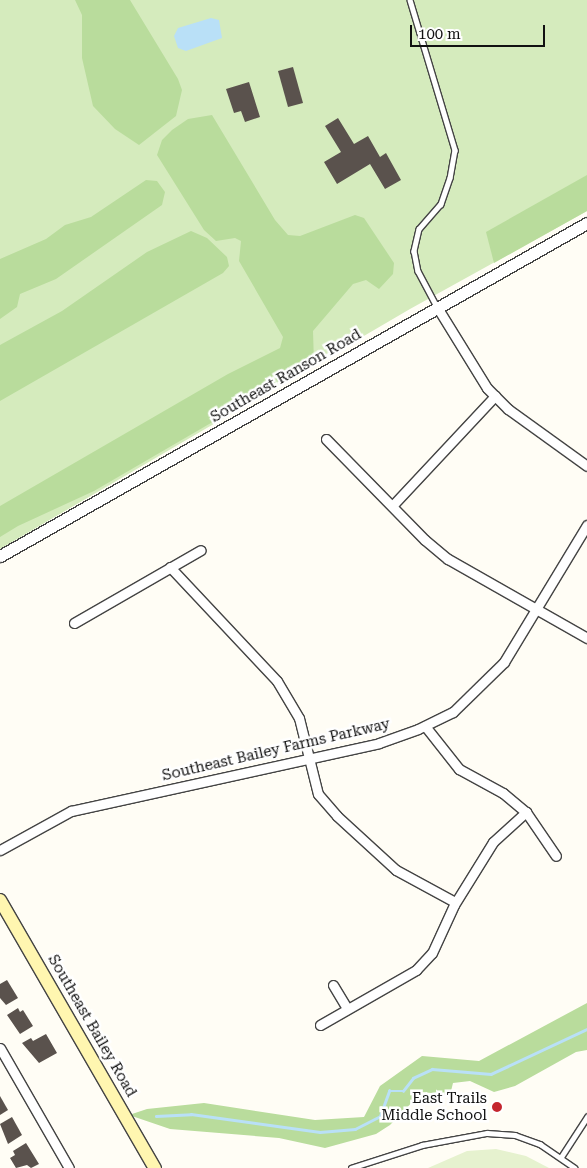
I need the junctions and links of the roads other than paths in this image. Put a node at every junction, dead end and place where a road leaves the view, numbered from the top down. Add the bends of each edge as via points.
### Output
1 (410, 0) edge
2 (587, 223) edge
3 (438, 307) junction
4 (495, 396) junction
5 (326, 439) dead end
6 (587, 466) edge
7 (392, 506) junction
8 (587, 525) edge
9 (201, 550) dead end
10 (0, 556) edge
11 (170, 567) junction
12 (536, 609) junction
13 (74, 623) dead end
14 (587, 638) edge
15 (425, 726) junction
16 (310, 758) junction
17 (526, 812) junction
18 (0, 850) edge
19 (556, 856) dead end
20 (0, 900) edge
21 (455, 902) junction
22 (332, 985) dead end
23 (348, 1008) junction
24 (320, 1025) dead end
25 (0, 1048) edge
26 (587, 1117) edge
27 (561, 1157) junction
28 (69, 1168) edge
29 (155, 1168) edge
30 (351, 1168) edge
31 (575, 1168) edge

1 - 3 lane via 455,150 441,204 419,229 414,251 418,271
2 - 3 street, Southeast Ranson Road
3 - 4 street via 486,388
3 - 10 street, Southeast Ranson Road
4 - 6 street
4 - 7 street
5 - 7 street
7 - 12 street via 448,559
8 - 12 street, Southeast Bailey Farms Parkway
9 - 11 street
11 - 13 street
11 - 16 street via 277,681 300,718
12 - 14 street
12 - 15 street, Southeast Bailey Farms Parkway via 504,662 480,688 453,712
15 - 16 street, Southeast Bailey Farms Parkway via 379,743
15 - 17 street via 459,769 503,793
16 - 18 street, Southeast Bailey Farms Parkway via 71,811
16 - 21 street via 318,794 337,816 396,870
17 - 19 street
17 - 21 street via 493,842
20 - 29 main road, Southeast Bailey Road
21 - 23 street via 432,953 416,970
22 - 23 street
23 - 24 street
25 - 28 street
26 - 27 lane
27 - 30 lane via 528,1139 487,1133 422,1145
27 - 31 lane

